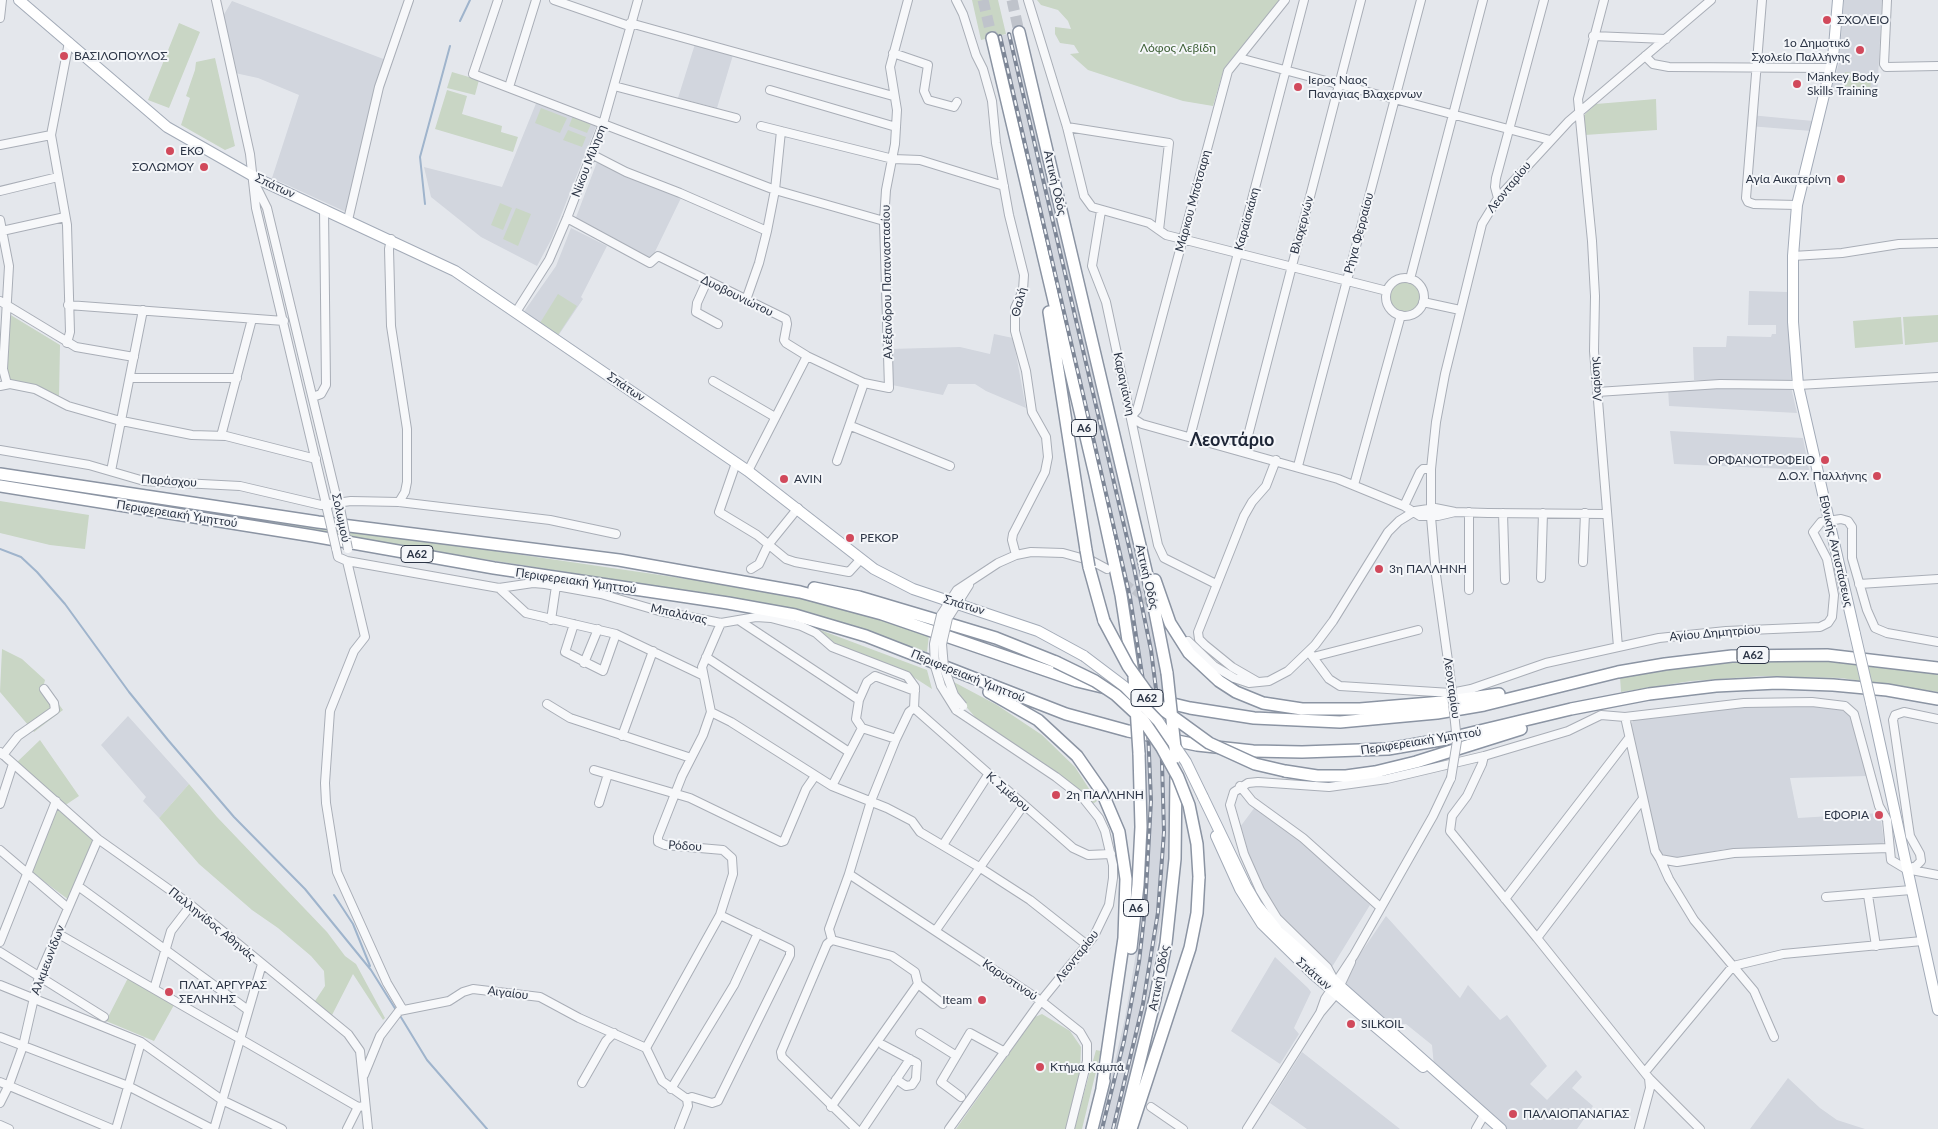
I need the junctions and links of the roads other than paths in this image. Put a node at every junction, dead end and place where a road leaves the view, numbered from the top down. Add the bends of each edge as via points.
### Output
1 (2, 0) edge
2 (19, 0) edge
3 (216, 0) edge
4 (409, 0) edge
5 (498, 0) edge
6 (536, 0) edge
7 (554, 0) edge
8 (638, 0) edge
9 (908, 0) edge
10 (956, 0) edge
11 (963, 0) edge
12 (1028, 0) edge
13 (1285, 0) edge
14 (1304, 0) edge
15 (1361, 0) edge
16 (1421, 0) edge
17 (1483, 0) edge
18 (1544, 0) edge
19 (1604, 0) edge
20 (1711, 0) edge
21 (1762, 0) edge
22 (1838, 0) edge
23 (1887, 0) edge
24 (963, 14) junction
25 (0, 18) edge
26 (629, 25) junction
27 (1019, 32) tunnel mouth
28 (1594, 36) junction
29 (992, 38) tunnel mouth
30 (1666, 39) junction
31 (69, 42) junction
32 (894, 53) junction
33 (1645, 56) junction
34 (1239, 58) junction
35 (1938, 66) edge
36 (1756, 67) junction
37 (1830, 68) junction
38 (1285, 70) junction
39 (1339, 84) junction
40 (614, 86) junction
41 (509, 87) junction
42 (1580, 88) junction
43 (770, 90) dead end
44 (894, 96) junction
45 (1395, 99) junction
46 (1593, 101) junction
47 (957, 102) dead end
48 (1579, 112) junction
49 (1452, 114) junction
50 (736, 118) dead end
51 (603, 124) junction
52 (761, 126) dead end
53 (896, 127) junction
54 (1067, 127) junction
55 (1510, 130) junction
56 (781, 131) junction
57 (51, 135) junction
58 (1550, 140) junction
59 (0, 145) edge
60 (591, 154) junction
61 (892, 159) junction
62 (58, 177) junction
63 (253, 179) junction
64 (1025, 182) junction
65 (1004, 186) junction
66 (774, 190) junction
67 (0, 191) edge
68 (1498, 198) junction
69 (1797, 205) junction
70 (324, 210) junction
71 (1101, 211) junction
72 (65, 217) junction
73 (567, 218) junction
74 (0, 220) edge
75 (348, 220) junction
76 (884, 221) junction
77 (1159, 230) junction
78 (2, 231) junction
79 (767, 231) junction
80 (391, 239) junction
81 (1182, 239) junction
82 (1938, 243) edge
83 (1238, 253) junction
84 (1793, 256) junction
85 (1291, 267) junction
86 (1410, 279) junction
87 (1347, 281) junction
88 (707, 282) junction
89 (1387, 291) junction
90 (746, 300) junction
91 (1423, 302) junction
92 (4, 304) edge
93 (68, 305) junction
94 (143, 310) junction
95 (1460, 310) junction
96 (516, 312) junction
97 (1401, 315) junction
98 (252, 319) junction
99 (284, 321) junction
100 (718, 324) dead end
101 (67, 343) junction
102 (807, 356) junction
103 (134, 357) junction
104 (1938, 377) edge
105 (130, 378) junction
106 (237, 378) junction
107 (3, 381) edge
108 (712, 381) dead end
109 (864, 383) junction
110 (1798, 385) junction
111 (889, 388) joint
112 (1597, 392) junction
113 (313, 397) junction
114 (775, 417) junction
115 (1132, 417) junction
116 (122, 421) junction
117 (851, 426) junction
118 (221, 436) junction
119 (1190, 437) junction
120 (0, 450) edge
121 (1244, 451) junction
122 (316, 459) junction
123 (1276, 460) junction
124 (837, 462) dead end
125 (736, 463) junction
126 (950, 466) dead end
127 (1298, 466) junction
128 (1431, 469) junction
129 (1122, 470) junction
130 (111, 471) junction
131 (748, 471) junction
132 (0, 474) edge
133 (1354, 485) junction
134 (0, 486) edge
135 (399, 502) junction
136 (339, 506) junction
137 (1404, 506) junction
138 (326, 507) junction
139 (798, 508) junction
140 (1431, 508) junction
141 (1414, 511) junction
142 (1455, 512) junction
143 (1469, 512) junction
144 (1503, 513) junction
145 (1542, 513) junction
146 (1585, 513) junction
147 (1606, 514) junction
148 (1431, 517) junction
149 (1828, 520) junction
150 (616, 534) dead end
151 (768, 544) junction
152 (1016, 555) junction
153 (860, 560) junction
154 (347, 561) junction
155 (1583, 562) dead end
156 (1107, 569) tunnel mouth
157 (751, 570) dead end
158 (1541, 578) dead end
159 (735, 579) junction
160 (1938, 579) edge
161 (1505, 580) dead end
162 (1216, 584) junction
163 (1860, 584) junction
164 (556, 586) junction
165 (499, 588) junction
166 (1469, 590) dead end
167 (952, 602) junction
168 (551, 620) junction
169 (740, 621) junction
170 (721, 623) junction
171 (574, 624) junction
172 (598, 629) junction
173 (1418, 630) dead end
174 (616, 634) junction
175 (866, 636) junction
176 (1188, 641) dead end
177 (1938, 642) edge
178 (1618, 647) junction
179 (653, 651) junction
180 (1311, 655) junction
181 (706, 657) junction
182 (584, 663) junction
183 (1938, 668) edge
184 (702, 675) junction
185 (1259, 683) junction
186 (1571, 684) junction
187 (44, 689) dead end
188 (915, 691) junction
189 (1938, 699) edge
190 (860, 700) junction
191 (1616, 700) junction
192 (547, 704) dead end
193 (914, 708) junction
194 (711, 712) junction
195 (1625, 717) junction
196 (1938, 719) edge
197 (862, 728) junction
198 (622, 736) junction
199 (1629, 738) junction
200 (896, 739) junction
201 (849, 752) junction
202 (2, 753) edge
203 (1484, 756) junction
204 (691, 758) junction
205 (13, 764) junction
206 (594, 770) dead end
207 (608, 774) junction
208 (988, 775) junction
209 (815, 776) junction
210 (832, 786) junction
211 (1240, 786) junction
212 (674, 794) junction
213 (1642, 800) junction
214 (56, 801) junction
215 (871, 802) junction
216 (599, 803) dead end
217 (0, 804) edge
218 (1023, 806) junction
219 (98, 839) junction
220 (943, 845) junction
221 (1889, 848) junction
222 (0, 850) edge
223 (1111, 854) junction
224 (1660, 859) junction
225 (979, 867) junction
226 (1906, 869) junction
227 (27, 873) junction
228 (850, 875) junction
229 (1938, 875) edge
230 (78, 886) junction
231 (1911, 890) junction
232 (1868, 895) junction
233 (1826, 897) dead end
234 (1505, 900) junction
235 (191, 905) junction
236 (1380, 907) junction
237 (68, 908) junction
238 (720, 915) junction
239 (936, 930) junction
240 (758, 933) junction
241 (57, 934) junction
242 (1537, 938) junction
243 (832, 940) junction
244 (1922, 941) junction
245 (0, 942) edge
246 (1087, 945) junction
247 (1876, 946) junction
248 (165, 951) junction
249 (0, 952) edge
250 (262, 964) junction
251 (1733, 966) junction
252 (1933, 969) edge
253 (39, 976) junction
254 (918, 984) junction
255 (0, 985) edge
256 (1335, 988) junction
257 (154, 989) junction
258 (33, 998) junction
259 (1041, 1001) junction
260 (943, 1004) dead end
261 (248, 1010) junction
262 (401, 1010) junction
263 (1938, 1010) edge
264 (104, 1017) dead end
265 (614, 1033) junction
266 (920, 1033) dead end
267 (0, 1037) edge
268 (1774, 1037) dead end
269 (240, 1038) junction
270 (141, 1042) junction
271 (884, 1045) dead end
272 (23, 1046) junction
273 (646, 1048) junction
274 (1005, 1052) junction
275 (956, 1055) junction
276 (910, 1059) junction
277 (1647, 1076) junction
278 (364, 1077) junction
279 (896, 1079) junction
280 (0, 1082) edge
281 (582, 1083) dead end
282 (10, 1085) junction
283 (128, 1086) junction
284 (1102, 1088) junction
285 (671, 1089) junction
286 (961, 1097) dead end
287 (687, 1099) junction
288 (222, 1100) junction
289 (0, 1103) edge
290 (362, 1106) junction
291 (831, 1106) junction
292 (1151, 1107) dead end
293 (1481, 1112) junction
294 (0, 1125) edge
295 (9, 1129) edge
296 (112, 1129) edge
297 (116, 1129) edge
298 (213, 1129) edge
299 (282, 1129) edge
300 (347, 1129) edge
301 (368, 1129) edge
302 (679, 1129) edge
303 (856, 1129) edge
304 (863, 1129) edge
305 (949, 1129) edge
306 (1070, 1129) edge
307 (1092, 1129) edge
308 (1123, 1129) edge
309 (1131, 1129) edge
310 (1183, 1129) edge
311 (1247, 1129) edge
312 (1476, 1129) edge
313 (1501, 1129) edge
314 (1639, 1129) edge
315 (1700, 1129) edge

1 - 25 street
2 - 31 main road, Σπάτων
3 - 63 street
4 - 75 street via 379,86
5 - 41 street via 473,74
6 - 41 street
7 - 26 street
8 - 26 street, Νίκου Μίληση
9 - 32 street, Αλέξανδρου Παπαναστασίου
10 - 24 street, Θαλή
11 - 24 street, Θαλή
12 - 54 street
13 - 34 street, Μάρκου Μπότσαρη
14 - 38 street, Καραϊσκάκη
15 - 39 street, Βλαχερνών
16 - 45 street, Ρήγα Φερραίου
17 - 49 street
18 - 55 street
19 - 28 street, Λαρίσης
20 - 30 street, Λεονταρίου
21 - 36 street
22 - 37 main road, Εθνικής Αντιστάσεως
23 - 35 street via 1886,67
24 - 65 street, Θαλή via 987,78
26 - 40 street, Νίκου Μίληση
26 - 44 street
27 - 129 highway, Αττική Οδός / Α6
28 - 30 street
28 - 42 street, Λαρίσης
29 - 64 highway, Α6
30 - 33 street, Λεονταρίου
31 - 57 street
31 - 63 main road, Σπάτων via 167,127
32 - 44 street, Αλέξανδρου Παπαναστασίου via 890,67
32 - 47 street via 928,65 924,91 928,100 954,107
33 - 36 street via 1649,62 1664,67
33 - 46 street, Λεονταρίου
34 - 38 street
34 - 81 street, Μάρκου Μπότσαρη via 1228,71
36 - 37 street
36 - 69 street via 1746,198 1754,204
37 - 69 main road, Εθνικής Αντιστάσεως
38 - 39 street
38 - 83 street, Καραϊσκάκη
39 - 45 street
39 - 85 street, Βλαχερνών
40 - 50 street
40 - 51 street, Νίκου Μίληση
41 - 51 street
42 - 46 street via 1582,96
42 - 48 street, Λαρίσης
43 - 53 street
44 - 53 street, Αλέξανδρου Παπαναστασίου
45 - 49 street
45 - 87 street, Ρήγα Φερραίου
46 - 48 street, Λεονταρίου
48 - 58 street, Λεονταρίου
48 - 112 street, Λαρίσης via 1595,296
49 - 55 street
49 - 86 street
51 - 60 street, Νίκου Μίληση
51 - 66 street
52 - 56 street
53 - 61 street, Αλέξανδρου Παπαναστασίου
54 - 71 street via 1084,196 1089,204
54 - 77 street via 1169,143
55 - 58 street
55 - 68 street via 1496,180
56 - 61 street
56 - 66 street
57 - 59 street
57 - 62 street
58 - 68 street, Λεονταρίου
60 - 73 street, Νίκου Μίληση
60 - 79 street
61 - 65 street via 920,160
61 - 76 street, Αλέξανδρου Παπαναστασίου
62 - 67 street
62 - 72 street
63 - 70 main road, Σπάτων
63 - 99 street, Σολωμού via 256,208
63 - 113 street, Σολωμού via 267,208
64 - 191 highway, bridge via 1052,326 1089,567 1104,621 1128,666 1165,711 1209,743 1255,764 1317,776 1346,776 1416,762
64 - 284 highway, Α6, bridge via 1095,475 1121,595 1134,677 1141,827 1134,927 1121,1013
65 - 152 street, Θαλή via 1024,275 1023,290 1015,308 1015,331 1026,371 1032,412 1046,437 1048,457 1045,472 1012,540
66 - 76 street
66 - 79 street
68 - 95 street, Λεονταρίου via 1480,229
69 - 84 main road, Εθνικής Αντιστάσεως
70 - 75 main road, Σπάτων
70 - 113 street via 326,385 321,394
71 - 77 street via 1148,223
71 - 115 street, Καραγιάννη via 1092,266 1106,302
72 - 78 street
72 - 93 street
73 - 88 street, Δυοβουνιώτου via 650,263 658,256
73 - 96 street, Νίκου Μίληση via 549,260
74 - 78 street
75 - 80 main road, Σπάτων
76 - 111 street, Αλέξανδρου Παπαναστασίου
77 - 81 street
78 - 92 street via 10,266
79 - 90 street
80 - 96 main road, Σπάτων via 455,271
80 - 135 street via 391,326 407,429 407,482
81 - 83 street
81 - 115 street, Μάρκου Μπότσαρη via 1137,410
82 - 84 street
83 - 85 street
83 - 119 street, Καραϊσκάκη
84 - 110 main road, Εθνικής Αντιστάσεως via 1793,322
85 - 87 street
85 - 121 street, Βλαχερνών
86 - 89 street via 1397,280
86 - 91 street via 1421,287
87 - 89 street
87 - 127 street, Ρήγα Φερραίου
88 - 90 street, Δυοβουνιώτου
88 - 100 street via 696,309 700,315
89 - 97 street via 1389,306
90 - 102 street, Δυοβουνιώτου via 786,319 784,340
91 - 95 street
91 - 97 street via 1416,313
92 - 101 street
92 - 107 street
93 - 94 street
93 - 101 street via 70,332
94 - 98 street
94 - 103 street
95 - 128 street, Λεονταρίου via 1438,412
96 - 125 main road, Σπάτων
97 - 133 street
98 - 99 street
98 - 106 street
99 - 122 street, Σολωμού
101 - 103 street
102 - 109 street, Δυοβουνιώτου
102 - 114 street
103 - 105 street
104 - 110 street
105 - 106 street
105 - 116 street
106 - 118 street
107 - 116 street via 35,389 68,406
108 - 114 street
109 - 111 street, Δυοβουνιώτου
109 - 117 street
110 - 112 street via 1720,384
110 - 149 main road, Εθνικής Αντιστάσεως
112 - 147 street, Λαρίσης
113 - 136 street, Σολωμού
114 - 131 street
115 - 119 street via 1142,424
115 - 162 street, Καραγιάννη via 1158,545 1164,558
116 - 118 street via 192,435
116 - 130 street
117 - 124 street
117 - 126 street
118 - 122 street
119 - 121 street
120 - 130 street, Παράσχου
121 - 123 street
122 - 138 street, Σολωμού
123 - 127 street
123 - 162 street via 1266,486 1248,508
125 - 131 main road, Σπάτων
125 - 151 street via 719,512
127 - 133 street
128 - 137 street via 1420,472
128 - 140 street, Λεονταρίου
129 - 186 highway via 1173,629 1202,667 1236,692 1275,706 1334,709 1442,702
129 - 308 highway, Αττική Οδός / Α6, bridge via 1157,619 1167,673 1176,757 1175,859 1167,934 1155,999
130 - 138 street, Παράσχου via 154,483 252,488
131 - 139 main road, Σπάτων
132 - 159 highway, Περιφερειακή Υμηττού / Α62 via 300,520 600,558
133 - 137 street
134 - 175 highway, Περιφερειακή Υμηττού / Α62 via 494,568 754,607
135 - 136 street, Παράσχου via 352,501
135 - 150 street, Παράσχου via 550,520
136 - 138 street, Παράσχου
136 - 154 street, Σολωμού, bridge via 348,549
137 - 141 street
138 - 154 street, Σολωμού, bridge via 338,556
139 - 151 street
139 - 153 main road, Σπάτων
140 - 141 street
140 - 142 street
140 - 148 street, Λεονταρίου
141 - 148 street via 1420,516
141 - 180 street via 1388,532
142 - 143 street
142 - 148 street
143 - 144 street
143 - 166 street
144 - 145 street
144 - 161 street
145 - 146 street
145 - 158 street
146 - 147 street
146 - 155 street
147 - 178 street, Λαρίσης
148 - 236 street, Λεονταρίου, bridge via 1457,741 1451,778 1441,801
149 - 163 street via 1844,519 1852,527 1851,554
149 - 178 street, Αγίου Δημητρίου via 1818,524 1813,532 1826,559 1832,583 1834,608 1828,623 1816,627 1686,634
149 - 226 main road, Εθνικής Αντιστάσεως, bridge
151 - 153 street via 786,559 844,572 852,570
151 - 157 street via 759,564
152 - 156 street, Λεονταρίου via 1064,553
152 - 167 street, Λεονταρίου via 975,578
153 - 167 main road, Σπάτων via 898,582
154 - 165 street, Μπαλάνας
154 - 262 street via 365,637 354,651 330,711 326,803 337,872
159 - 186 highway, Περιφερειακή Υμηττού / Α62 via 882,614 1077,681 1238,716 1320,722 1394,718 1471,708
159 - 309 highway, bridge via 760,580 859,597 996,638 1089,678 1116,695 1143,720 1178,777 1189,806 1197,844 1199,877 1197,913 1190,948
160 - 163 street
162 - 185 street via 1211,604 1198,630 1199,638 1232,667
163 - 177 street via 1871,621 1878,631
164 - 165 street, Μπαλάνας via 533,583
164 - 168 street
164 - 170 street, Μπαλάνας
165 - 168 street via 526,613
167 - 223 street, Λεονταρίου, bridge via 934,644 935,666 941,686 977,725 1083,798 1105,831
167 - 256 main road, Σπάτων, bridge via 1038,631 1084,656 1125,687 1158,721 1186,762 1257,905 1278,931
168 - 171 street
169 - 170 street, Μπαλάνας
169 - 188 street, Μπαλάνας via 771,618 810,629 832,648 906,676
169 - 190 street
170 - 181 street
171 - 172 street
171 - 182 street via 565,652
172 - 174 street
172 - 182 street
173 - 180 street
174 - 179 street
174 - 182 street via 603,671
175 - 191 highway, Περιφερειακή Υμηττού / Α62 via 1066,714 1161,738 1253,750 1354,752 1388,749
175 - 284 highway via 982,688 1038,720 1077,756 1102,792 1119,832 1127,902 1121,970
176 - 185 street via 1229,676
178 - 180 street, Αγίου Δημητρίου via 1539,664 1451,693 1344,687 1331,681
179 - 184 street
179 - 198 street
180 - 185 street via 1282,675
181 - 184 street
181 - 201 street
183 - 186 highway, Περιφερειακή Υμηττού / Α62 via 1849,657 1772,654 1665,664
184 - 194 street
187 - 202 street via 55,710 18,736
188 - 190 street via 875,676 867,682
188 - 193 street
189 - 191 highway, Περιφερειακή Υμηττού / Α62 via 1860,687 1778,683 1683,689
190 - 197 street via 856,720
192 - 198 street via 570,718
193 - 200 street
193 - 208 street, Κ. Σμέρου
194 - 204 street, Ρόδου
194 - 209 street
195 - 199 street
195 - 203 street via 1596,716 1568,731
195 - 221 street via 1744,703 1812,702 1848,708 1856,720 1879,806 1887,820
196 - 226 street via 1904,712 1895,715 1893,720 1910,836 1921,861
197 - 200 street
197 - 201 street
198 - 204 street
199 - 213 street
199 - 234 street
200 - 215 street
201 - 210 street
202 - 205 street, Παλληνίδος Αθηνάς
203 - 211 street via 1361,784 1311,786 1258,782
203 - 234 street via 1478,775 1452,816 1449,828
204 - 212 street, Ρόδου
205 - 214 street, Παλληνίδος Αθηνάς
205 - 217 street
206 - 207 street
207 - 212 street
207 - 216 street
208 - 218 street, Κ. Σμέρου
208 - 220 street
209 - 210 street
209 - 212 street via 781,842 712,808
210 - 215 street
211 - 236 street via 1252,801 1303,838
211 - 256 street via 1231,796 1230,805 1244,854 1260,890 1277,918 1327,967
212 - 238 street, Ρόδου via 658,842 676,847 716,848 728,853 732,858 733,874
213 - 224 street
213 - 242 street
214 - 219 street, Παλληνίδος Αθηνάς
214 - 227 street
215 - 220 street via 912,822 920,832
215 - 228 street via 849,869
218 - 223 street, Κ. Σμέρου via 1082,854
218 - 225 street
219 - 230 street, Αλκμεωνίδων
219 - 235 street, Παλληνίδος Αθηνάς
220 - 225 street
221 - 224 street via 1734,853 1677,862
221 - 226 street via 1891,860
222 - 227 street
223 - 246 street, Λεονταρίου via 1113,878 1109,905 1100,927
224 - 251 street via 1694,920
225 - 239 street
225 - 246 street via 1030,900
226 - 229 street
226 - 231 main road, Εθνικής Αντιστάσεως
227 - 237 street
227 - 245 street
228 - 239 street, Καρυστινού
228 - 243 street via 829,929
230 - 237 street, Αλκμεωνίδων
230 - 248 street
231 - 232 street
231 - 244 main road, Εθνικής Αντιστάσεως
232 - 233 street
232 - 247 street
234 - 242 street
235 - 248 street via 171,931
235 - 250 street, Παλληνίδος Αθηνάς
236 - 256 street, Λεονταρίου
237 - 241 street, Αλκμεωνίδων
238 - 240 street
238 - 273 street, Ρόδου
239 - 259 street, Καρυστινού
240 - 285 street via 734,985
240 - 287 street via 790,949 790,955 718,1101
241 - 253 street, Αλκμεωνίδων
241 - 257 street
242 - 277 street
243 - 254 street via 892,956 915,972
243 - 291 street via 781,1052 782,1058
244 - 247 street
244 - 252 main road, Εθνικής Αντιστάσεως
246 - 259 street, Λεονταρίου
247 - 251 street via 1783,954
248 - 257 street
248 - 261 street
249 - 253 street
250 - 261 street
250 - 278 street, Παλληνίδος Αθηνάς via 348,1034 360,1051
251 - 268 street via 1754,991
251 - 277 street
252 - 263 main road, Εθνικής Αντιστάσεως
253 - 258 street, Αλκμεωνίδων
253 - 264 street
254 - 260 street
254 - 291 street
255 - 258 street
256 - 293 main road, Σπάτων via 1411,1057
256 - 311 street, Λεονταρίου
257 - 269 street
258 - 270 street
258 - 272 street, Αλκμεωνίδων
259 - 274 street, Λεονταρίου
259 - 306 street, Καρυστινού via 1074,1025 1087,1044 1086,1070
261 - 269 street
262 - 265 street, Αιγαίου via 449,1001 473,989 490,990 540,997
262 - 278 street via 380,1036
265 - 273 street, Αιγαίου
265 - 281 street
266 - 275 street
267 - 272 street
269 - 288 street
269 - 290 street
270 - 283 street
270 - 288 street
271 - 276 street
272 - 282 street, Αλκμεωνίδων
272 - 283 street
273 - 285 street via 662,1081
274 - 275 street via 970,1033
274 - 305 street, Λεονταρίου
275 - 286 street via 941,1082
276 - 279 street
276 - 279 street via 917,1064 916,1079 912,1085 906,1086
277 - 314 street via 1650,1088
277 - 315 street
278 - 290 street, Παλληνίδος Αθηνάς
279 - 304 street
280 - 282 street
282 - 289 street, Αλκμεωνίδων
282 - 296 street
283 - 297 street
283 - 298 street
284 - 307 highway, Α6
285 - 287 street
287 - 302 street via 688,1106
288 - 298 street
288 - 299 street
290 - 300 street
290 - 301 street, Παλληνίδος Αθηνάς
291 - 303 street
292 - 310 street
293 - 312 street
293 - 313 main road, Σπάτων
294 - 295 street

